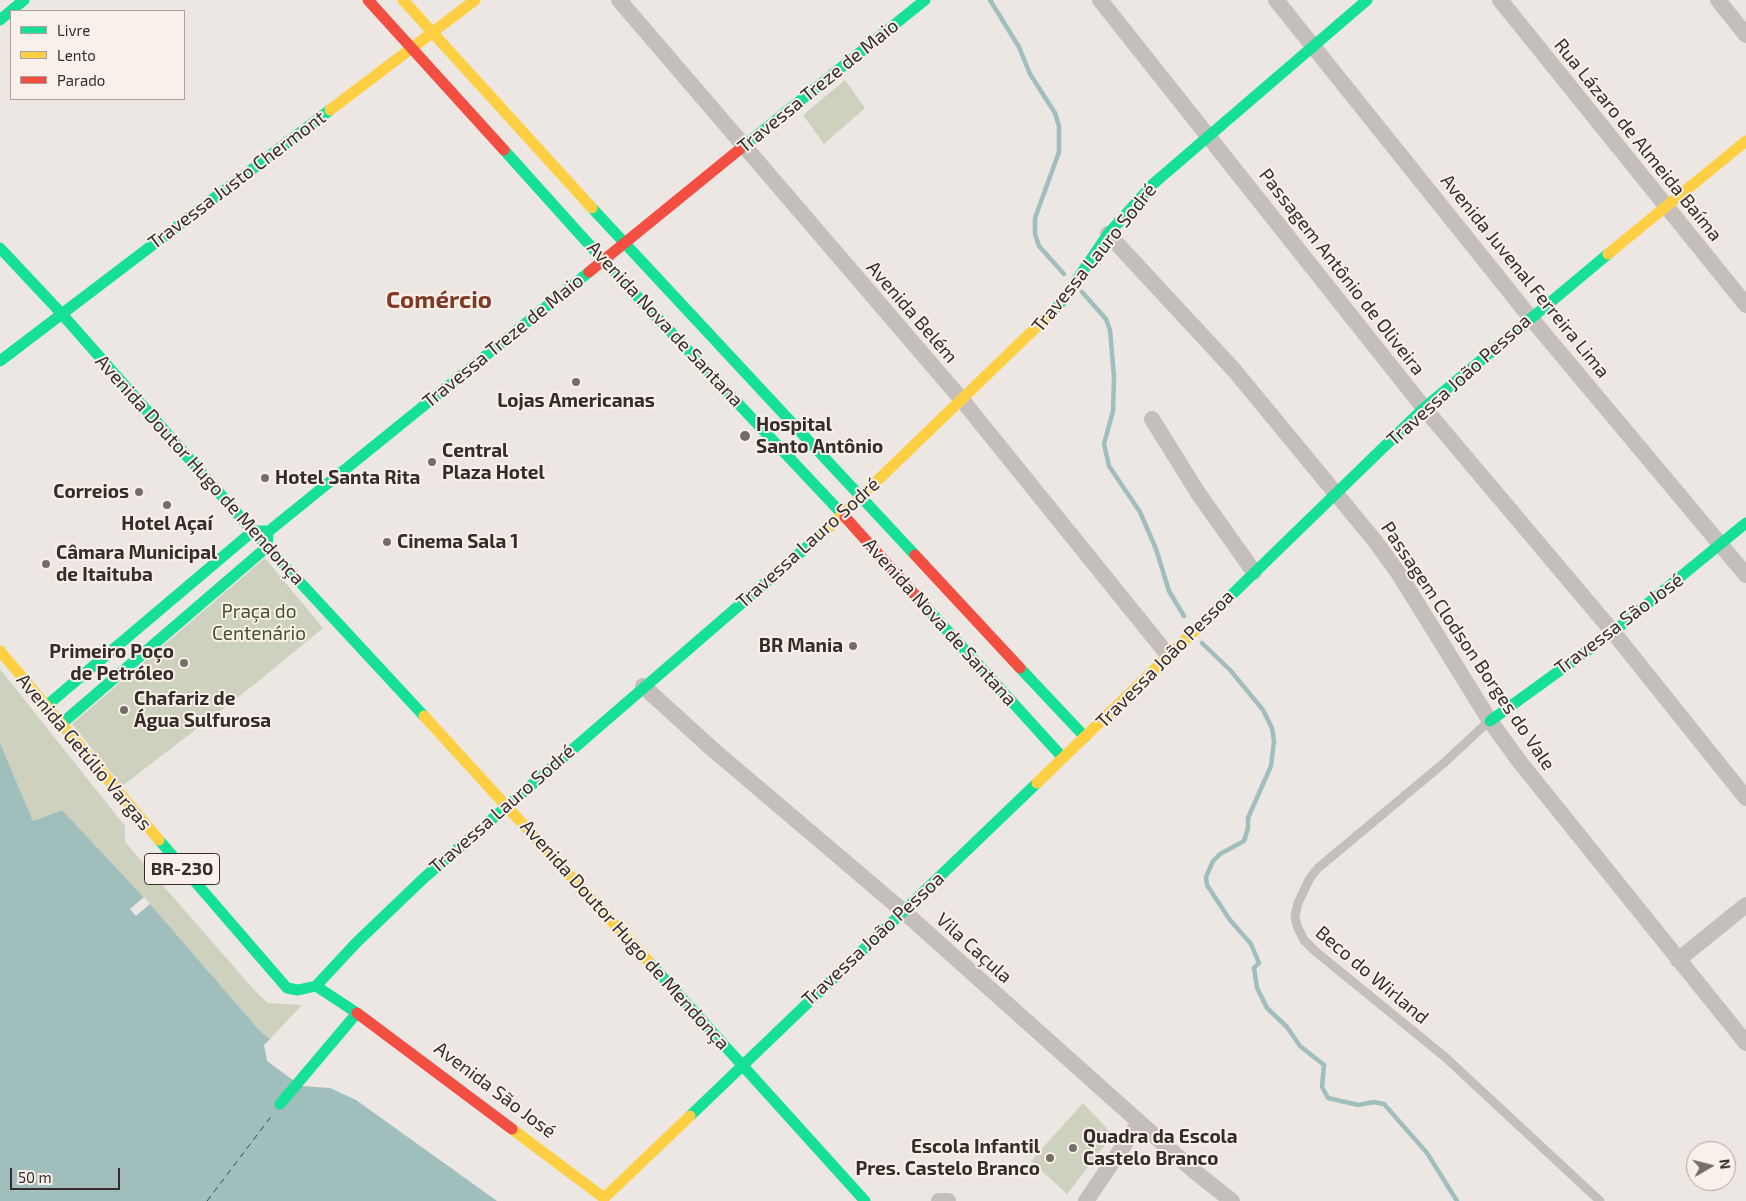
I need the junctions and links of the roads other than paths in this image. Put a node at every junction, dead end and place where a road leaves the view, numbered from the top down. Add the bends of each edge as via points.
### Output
1 (24, 0) edge
2 (368, 0) edge
3 (403, 0) edge
4 (475, 0) edge
5 (619, 0) edge
6 (925, 0) edge
7 (1100, 0) edge
8 (1276, 0) edge
9 (1367, 0) edge
10 (1500, 0) edge
11 (1718, 0) edge
12 (12, 10) edge
13 (10, 12) edge
14 (0, 20) edge
15 (430, 32) junction
16 (1746, 35) edge
17 (1312, 45) junction
18 (411, 47) junction
19 (1208, 136) junction
20 (1746, 142) edge
21 (744, 146) junction
22 (1666, 208) junction
23 (1108, 234) junction
24 (624, 244) junction
25 (0, 248) edge
26 (603, 260) junction
27 (1746, 305) edge
28 (61, 314) junction
29 (1530, 317) junction
30 (680, 322) junction
31 (0, 361) edge
32 (723, 368) junction
33 (962, 400) junction
34 (1424, 408) junction
35 (1152, 419) dead end
36 (1335, 494) junction
37 (862, 496) junction
38 (843, 515) junction
39 (1746, 523) edge
40 (253, 531) junction
41 (269, 531) junction
42 (1721, 545) junction
43 (267, 547) junction
44 (1254, 572) junction
45 (1746, 575) edge
46 (940, 602) junction
47 (164, 606) junction
48 (180, 623) junction
49 (1613, 632) junction
50 (0, 651) edge
51 (1168, 655) junction
52 (643, 686) junction
53 (45, 707) junction
54 (1490, 721) junction
55 (60, 725) junction
56 (1085, 737) junction
57 (1063, 758) junction
58 (1746, 798) edge
59 (507, 805) junction
60 (1746, 905) edge
61 (903, 911) junction
62 (1678, 960) junction
63 (316, 986) junction
64 (357, 1013) junction
65 (1746, 1042) edge
66 (742, 1064) junction
67 (280, 1104) dead end
68 (1138, 1123) junction
69 (606, 1200) edge
70 (865, 1201) edge
71 (939, 1201) edge
72 (948, 1201) edge
73 (1086, 1201) edge
74 (1232, 1201) edge
75 (1600, 1201) edge

1 - 12 street
2 - 18 street, Avenida Nova de Santana
3 - 15 street, Avenida Nova de Santana
4 - 15 street, Travessa Justo Chermont
5 - 21 street, Avenida Belém
6 - 21 street, Travessa Treze de Maio
7 - 19 street, Passagem Antônio de Oliveira
8 - 17 street, Avenida Juvenal Ferreira Lima
9 - 17 street, Travessa Lauro Sodré
10 - 22 street, Rua Lázaro de Almeida Baíma
11 - 16 street
13 - 14 street
15 - 18 street, Travessa Justo Chermont
15 - 24 street, Avenida Nova de Santana
17 - 19 street, Travessa Lauro Sodré
17 - 29 street, Avenida Juvenal Ferreira Lima
18 - 26 street, Avenida Nova de Santana
18 - 28 street, Travessa Justo Chermont
19 - 23 street, Travessa Lauro Sodré via 1152,184
19 - 34 street, Passagem Antônio de Oliveira
20 - 22 street, Travessa João Pessoa
21 - 24 street, Travessa Treze de Maio
21 - 33 street, Avenida Belém
22 - 27 street, Rua Lázaro de Almeida Baíma
22 - 29 street, Travessa João Pessoa
23 - 33 street, Travessa Lauro Sodré via 1063,300
23 - 36 street, Passagem Clodson Borges do Vale via 1234,370
24 - 26 street, Travessa Treze de Maio
24 - 30 street, Avenida Nova de Santana
25 - 28 street, Avenida Doutor Hugo de Mendonça
26 - 30 street, Avenida Nova de Santana
26 - 41 street, Travessa Treze de Maio
28 - 31 street, Travessa Justo Chermont
28 - 40 street, Avenida Doutor Hugo de Mendonça
29 - 34 street, Travessa João Pessoa
29 - 42 street, Avenida Juvenal Ferreira Lima
30 - 32 street, Avenida Nova de Santana
30 - 32 street, Avenida Nova de Santana
32 - 37 street, Avenida Nova de Santana
32 - 38 street, Avenida Nova de Santana
33 - 37 street, Travessa Lauro Sodré
33 - 51 street, Avenida Belém
34 - 36 street, Travessa João Pessoa
34 - 49 street, Passagem Antônio de Oliveira
35 - 44 street via 1198,493
36 - 44 street, Travessa João Pessoa
36 - 54 street, Passagem Clodson Borges do Vale via 1399,574
37 - 38 street, Travessa Lauro Sodré
37 - 46 street, Avenida Nova de Santana
38 - 46 street, Avenida Nova de Santana
38 - 52 street, Travessa Lauro Sodré
39 - 42 street, Travessa São José
40 - 41 street
40 - 43 street, Avenida Doutor Hugo de Mendonça
40 - 47 street
41 - 43 street
42 - 45 street, Avenida Juvenal Ferreira Lima
42 - 49 street, Travessa São José
43 - 48 street
43 - 59 street, Avenida Doutor Hugo de Mendonça
44 - 51 street, Travessa João Pessoa
46 - 56 street, Avenida Nova de Santana
46 - 57 street, Avenida Nova de Santana
47 - 48 street
47 - 53 street
48 - 55 street
49 - 54 street, Travessa São José
49 - 58 street, Passagem Antônio de Oliveira
50 - 53 street, Avenida Getúlio Vargas / BR-230
51 - 56 street, Travessa João Pessoa
52 - 59 street, Travessa Lauro Sodré
52 - 61 street, Vila Caçula via 710,748
53 - 55 street, Avenida Getúlio Vargas / BR-230
54 - 62 street, Passagem Clodson Borges do Vale
54 - 75 lane, Beco do Wirland via 1318,868 1298,903 1297,926 1315,951 1451,1063
55 - 63 street, Avenida Getúlio Vargas / BR-230 via 276,978 287,988 298,990
56 - 57 street, Travessa João Pessoa
57 - 61 street, Travessa João Pessoa
59 - 63 street, Travessa Lauro Sodré via 390,910
59 - 66 street, Avenida Doutor Hugo de Mendonça
60 - 62 street
61 - 66 street, Travessa João Pessoa
61 - 68 street, Vila Caçula
62 - 65 street, Passagem Clodson Borges do Vale
63 - 64 street, Avenida São José
64 - 67 street
64 - 69 street, Avenida São José
66 - 69 street, Travessa João Pessoa
66 - 70 street, Avenida Doutor Hugo de Mendonça
68 - 73 street
68 - 74 street, Vila Caçula
71 - 72 street

